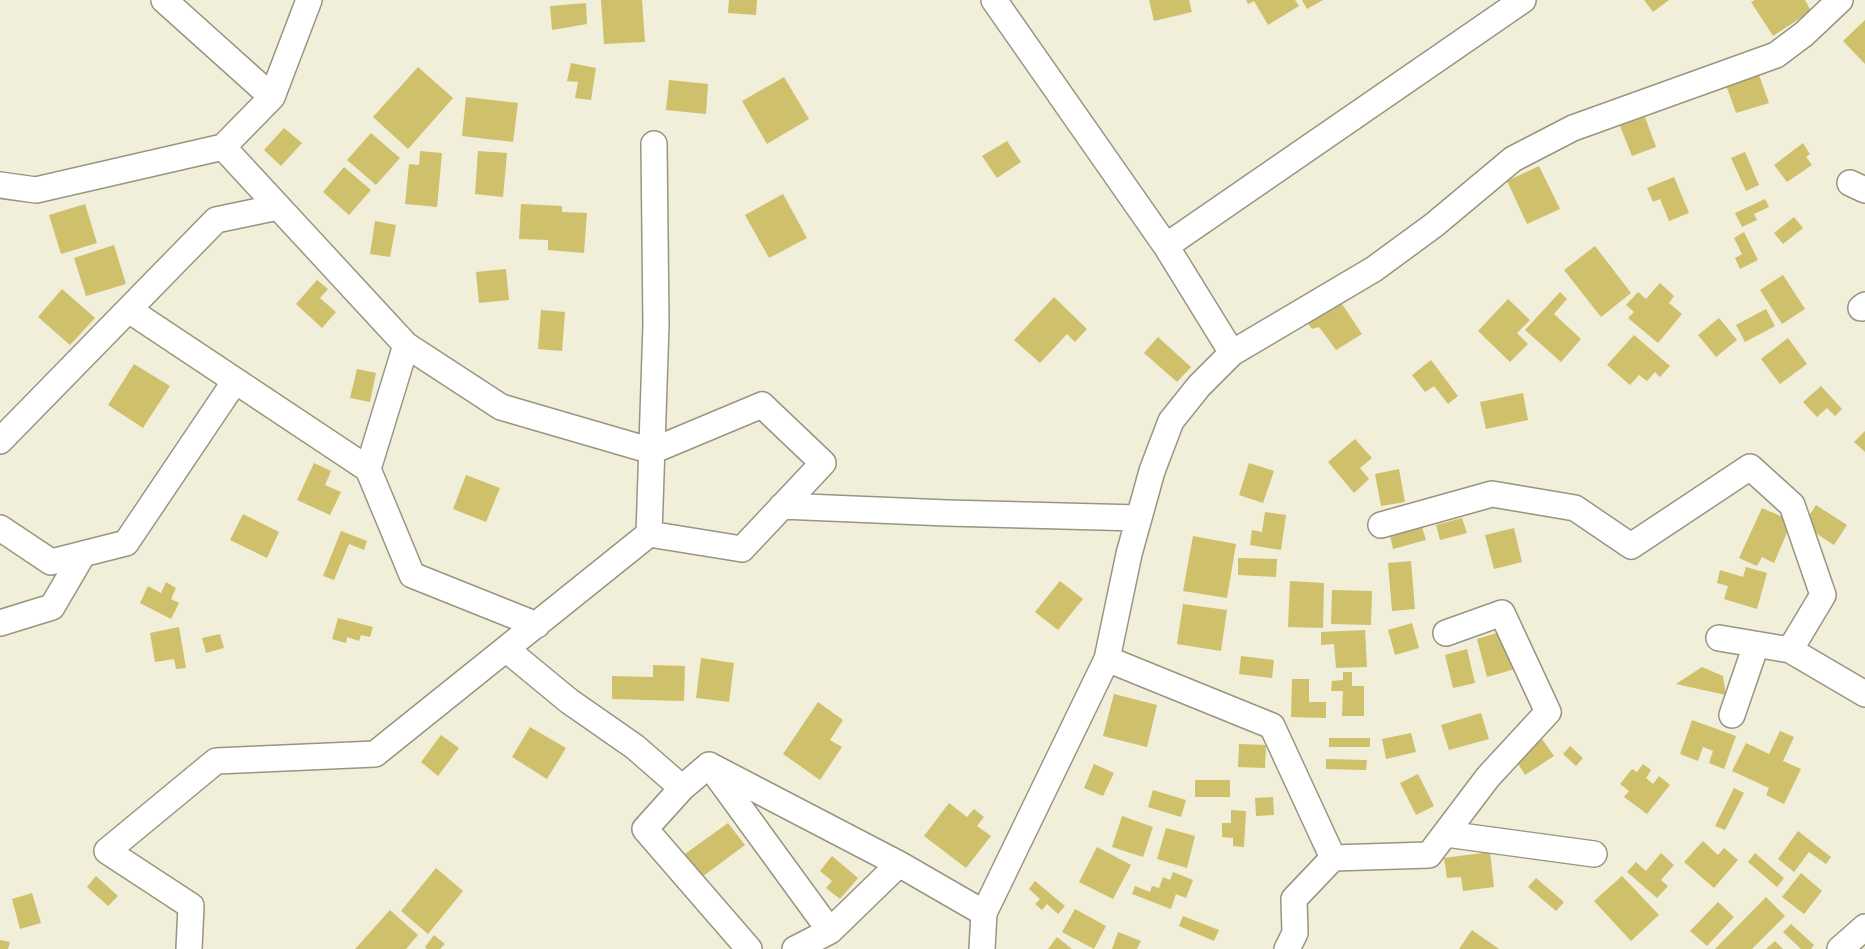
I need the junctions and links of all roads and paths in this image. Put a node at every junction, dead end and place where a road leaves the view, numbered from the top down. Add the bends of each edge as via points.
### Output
1 (164, 0) edge
2 (309, 0) edge
3 (994, 0) edge
4 (1523, 0) edge
5 (1840, 0) edge
6 (272, 97) junction
7 (654, 144) dead end
8 (222, 147) junction
9 (0, 186) edge
10 (278, 207) junction
11 (1166, 246) junction
12 (129, 310) junction
13 (406, 345) junction
14 (1232, 353) junction
15 (235, 380) junction
16 (0, 441) edge
17 (652, 451) junction
18 (368, 469) junction
19 (782, 506) junction
20 (1139, 518) junction
21 (1380, 525) dead end
22 (0, 528) edge
23 (649, 534) junction
24 (83, 554) junction
25 (0, 624) edge
26 (536, 625) junction
27 (1446, 633) dead end
28 (1719, 638) dead end
29 (1756, 645) junction
30 (506, 649) junction
31 (1790, 650) junction
32 (1107, 659) junction
33 (1865, 694) edge
34 (1732, 715) dead end
35 (709, 765) junction
36 (682, 788) junction
37 (1446, 834) junction
38 (1594, 854) dead end
39 (1333, 858) junction
40 (899, 864) junction
41 (984, 913) junction
42 (1865, 927) edge
43 (830, 931) junction
44 (189, 949) edge
45 (749, 949) edge
46 (795, 949) edge
47 (982, 949) edge
48 (1287, 949) edge
49 (1840, 949) edge

1 - 6 street
2 - 6 street
3 - 11 street
4 - 11 street
5 - 14 street via 1776,55 1574,128 1513,159 1374,269
6 - 8 street
7 - 17 street via 656,326
8 - 9 street via 36,190
8 - 10 street
10 - 12 street via 216,220
10 - 13 street
11 - 14 street
12 - 15 street
12 - 16 street
13 - 17 street via 501,407
13 - 18 street
14 - 20 street via 1199,386 1171,421
15 - 18 street
15 - 24 street via 126,543
17 - 19 street via 762,405 823,463
17 - 23 street
18 - 26 street via 412,575
19 - 20 street
19 - 23 street via 742,549
20 - 32 street
21 - 31 street via 1492,494 1574,508 1631,546 1750,467 1792,505 1823,595
22 - 24 street via 51,562
23 - 26 street
24 - 25 street via 52,607
26 - 30 street
27 - 37 street via 1502,613 1548,712 1488,777
28 - 29 street
29 - 31 street
29 - 34 street
30 - 36 street via 569,701 635,747
30 - 44 street via 375,754 216,761 107,851 191,906
31 - 33 street
32 - 39 street via 1272,726
32 - 41 street
35 - 36 street
35 - 40 street
35 - 43 street
36 - 45 street via 645,829
37 - 38 street
37 - 39 street via 1429,854
39 - 48 street via 1294,899 1295,933
40 - 41 street
40 - 43 street
41 - 47 street
42 - 49 street
43 - 46 street

